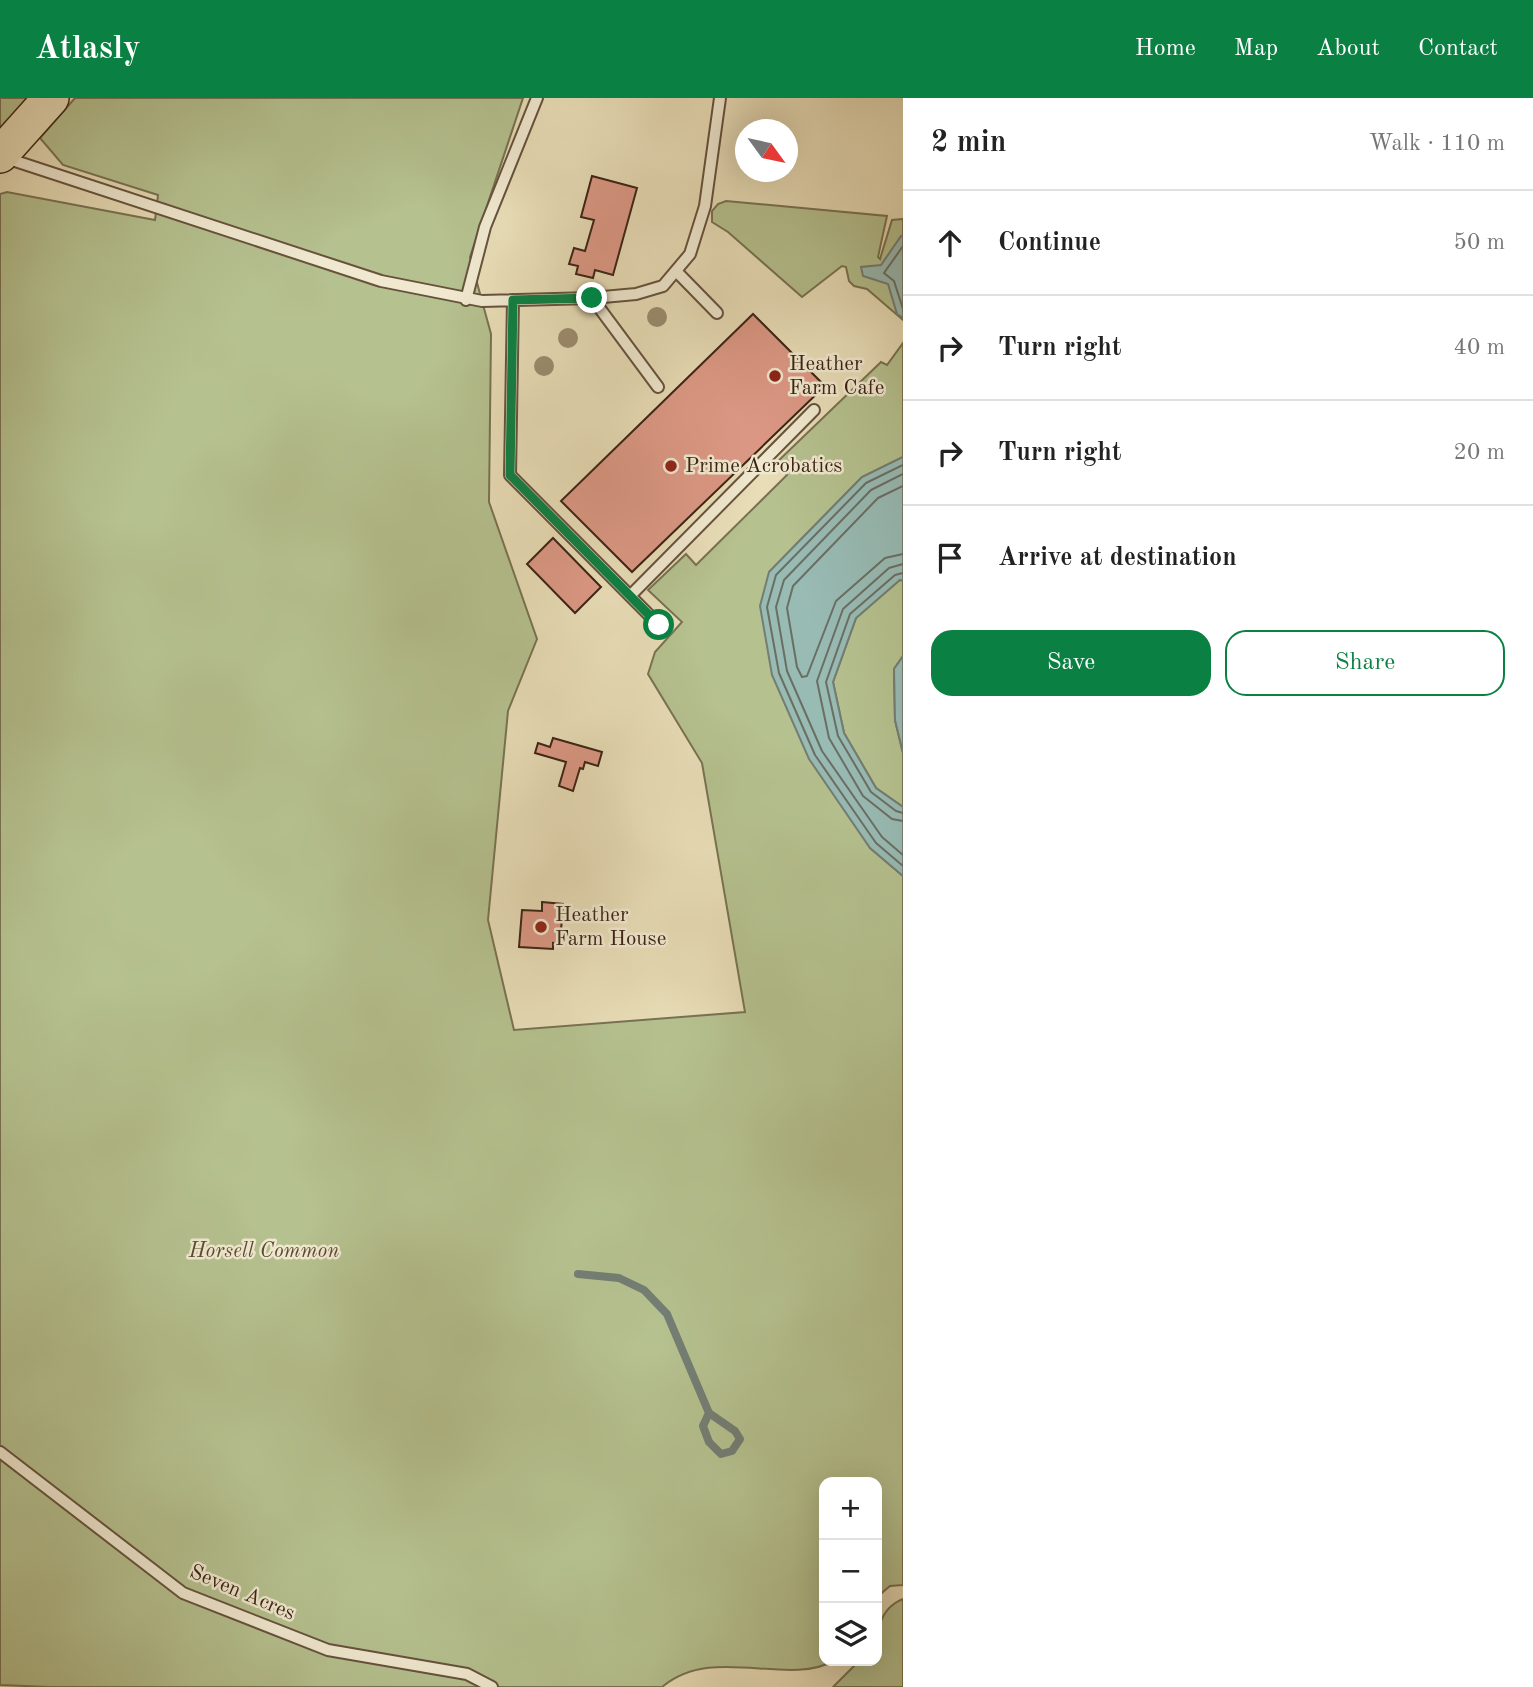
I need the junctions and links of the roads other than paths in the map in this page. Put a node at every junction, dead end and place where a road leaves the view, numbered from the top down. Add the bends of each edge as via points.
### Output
1 (51, 98) edge
2 (537, 98) edge
3 (720, 98) edge
4 (0, 156) edge
5 (676, 271) junction
6 (592, 298) junction
7 (466, 300) junction
8 (513, 300) junction
9 (716, 313) dead end
10 (658, 387) dead end
11 (814, 410) dead end
12 (630, 596) junction
13 (659, 625) dead end
14 (0, 1452) edge
15 (492, 1687) edge

1 - 4 main road
2 - 7 lane via 485,227
3 - 5 lane via 705,206 690,254
4 - 7 lane via 381,281
5 - 6 lane via 663,286
5 - 9 lane
6 - 8 lane
6 - 10 lane
7 - 8 lane
8 - 12 lane via 510,475
11 - 12 lane
12 - 13 lane
14 - 15 lane, Seven Acres via 183,1592 328,1650 467,1674

